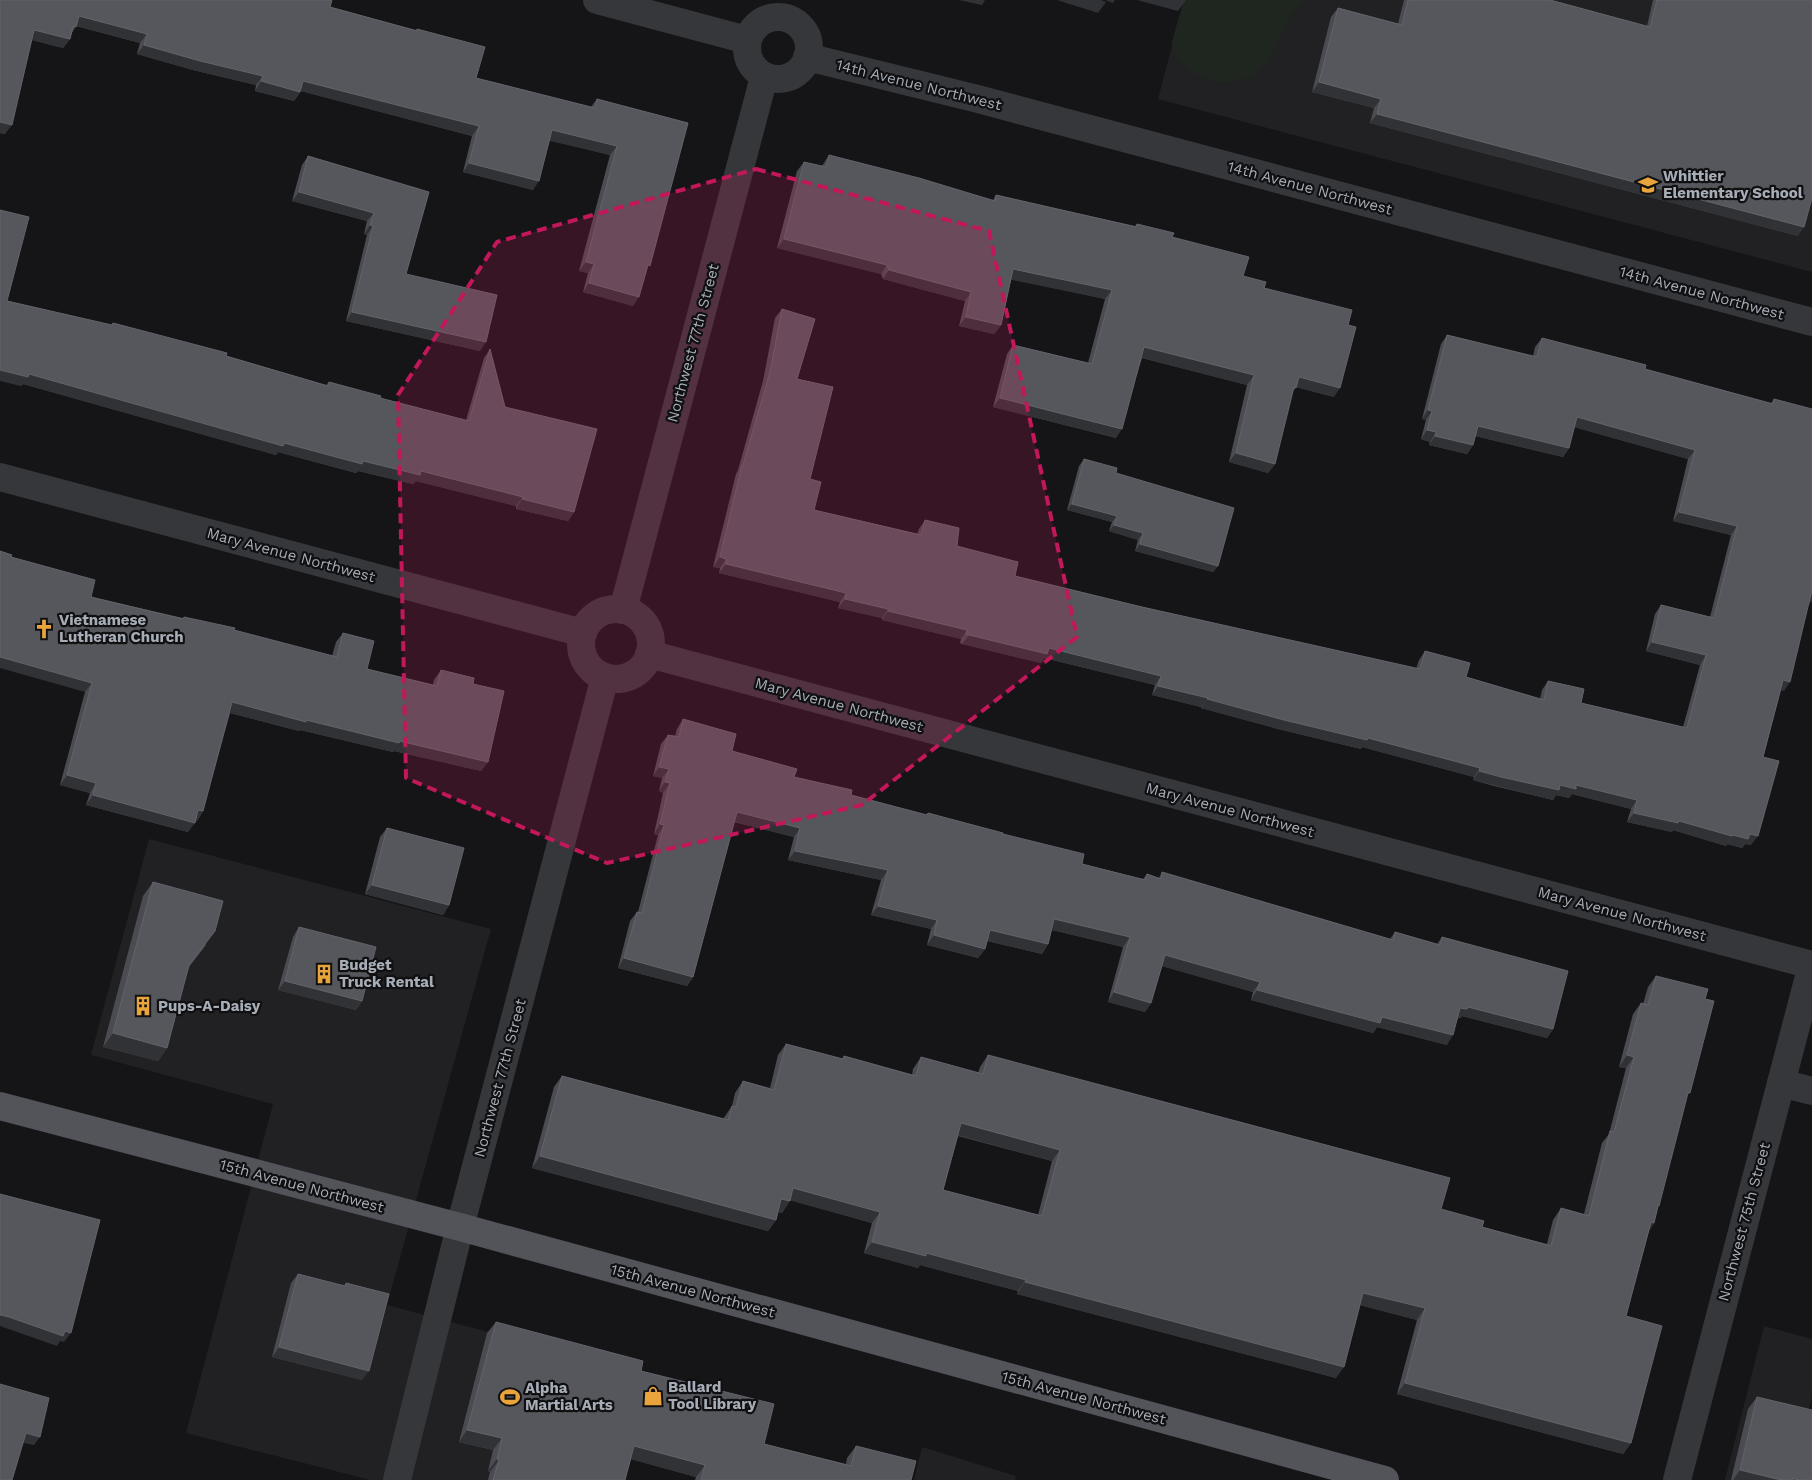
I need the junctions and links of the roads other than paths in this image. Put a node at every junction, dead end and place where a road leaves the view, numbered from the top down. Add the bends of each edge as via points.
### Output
1 (598, 0) edge
2 (783, 8) edge
3 (747, 40) junction
4 (808, 58) junction
5 (764, 76) junction
6 (1812, 322) edge
7 (0, 477) edge
8 (623, 610) junction
9 (583, 633) junction
10 (649, 654) junction
11 (605, 677) junction
12 (1812, 965) edge
13 (1781, 1083) junction
14 (1812, 1091) edge
15 (0, 1106) edge
16 (460, 1227) junction
17 (398, 1480) edge
18 (1385, 1480) edge
19 (1677, 1480) edge

1 - 3 street
2 - 3 street via 756,26
2 - 4 street via 807,39
3 - 5 street via 748,58 756,72
4 - 5 street via 804,66 790,77 772,79
4 - 6 street, 14th Avenue Northwest via 987,102
5 - 8 street, Northwest 77th Street
7 - 9 street, Mary Avenue Northwest
8 - 9 street via 604,611 594,617
8 - 10 street via 646,627 650,637
9 - 11 street via 581,650 585,661 592,670
10 - 11 street via 633,675
10 - 12 street, Mary Avenue Northwest
11 - 16 street, Northwest 77th Street
12 - 13 street, Northwest 75th Street
13 - 14 street
13 - 19 street, Northwest 75th Street
15 - 16 main road, 15th Avenue Northwest
16 - 17 street, Northwest 77th Street
16 - 18 main road, 15th Avenue Northwest

